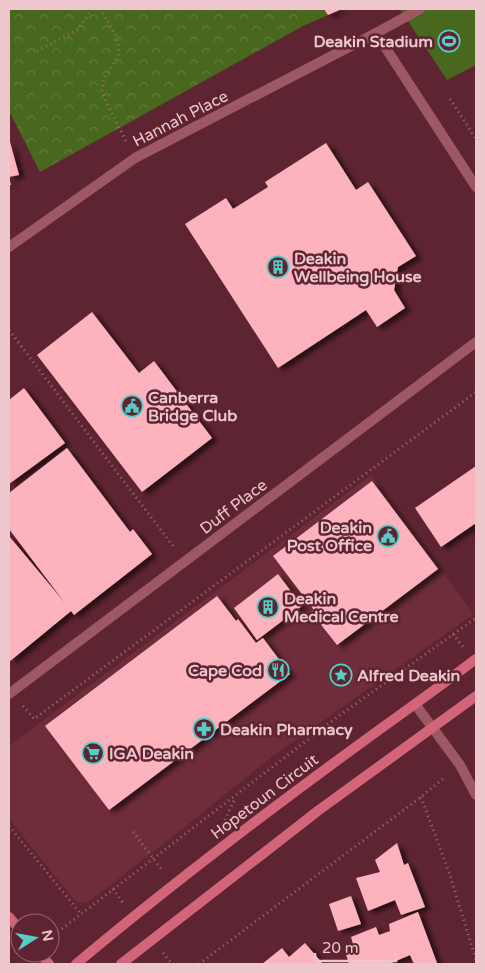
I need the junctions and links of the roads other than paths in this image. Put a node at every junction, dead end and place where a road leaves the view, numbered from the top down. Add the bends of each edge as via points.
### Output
1 (420, 9) edge
2 (376, 33) junction
3 (476, 187) edge
4 (9, 246) edge
5 (476, 342) edge
6 (476, 659) edge
7 (10, 693) edge
8 (476, 696) edge
9 (415, 704) junction
10 (432, 729) junction
11 (476, 795) edge
12 (76, 964) edge
13 (121, 964) edge

1 - 2 street, Hannah Place
2 - 3 street
2 - 4 street, Hannah Place via 135,158
5 - 7 street, Duff Place
6 - 9 main road, Hopetoun Circuit
8 - 10 main road
9 - 10 street
9 - 12 main road, Hopetoun Circuit via 227,842
10 - 11 street via 460,765
10 - 13 main road via 319,810

